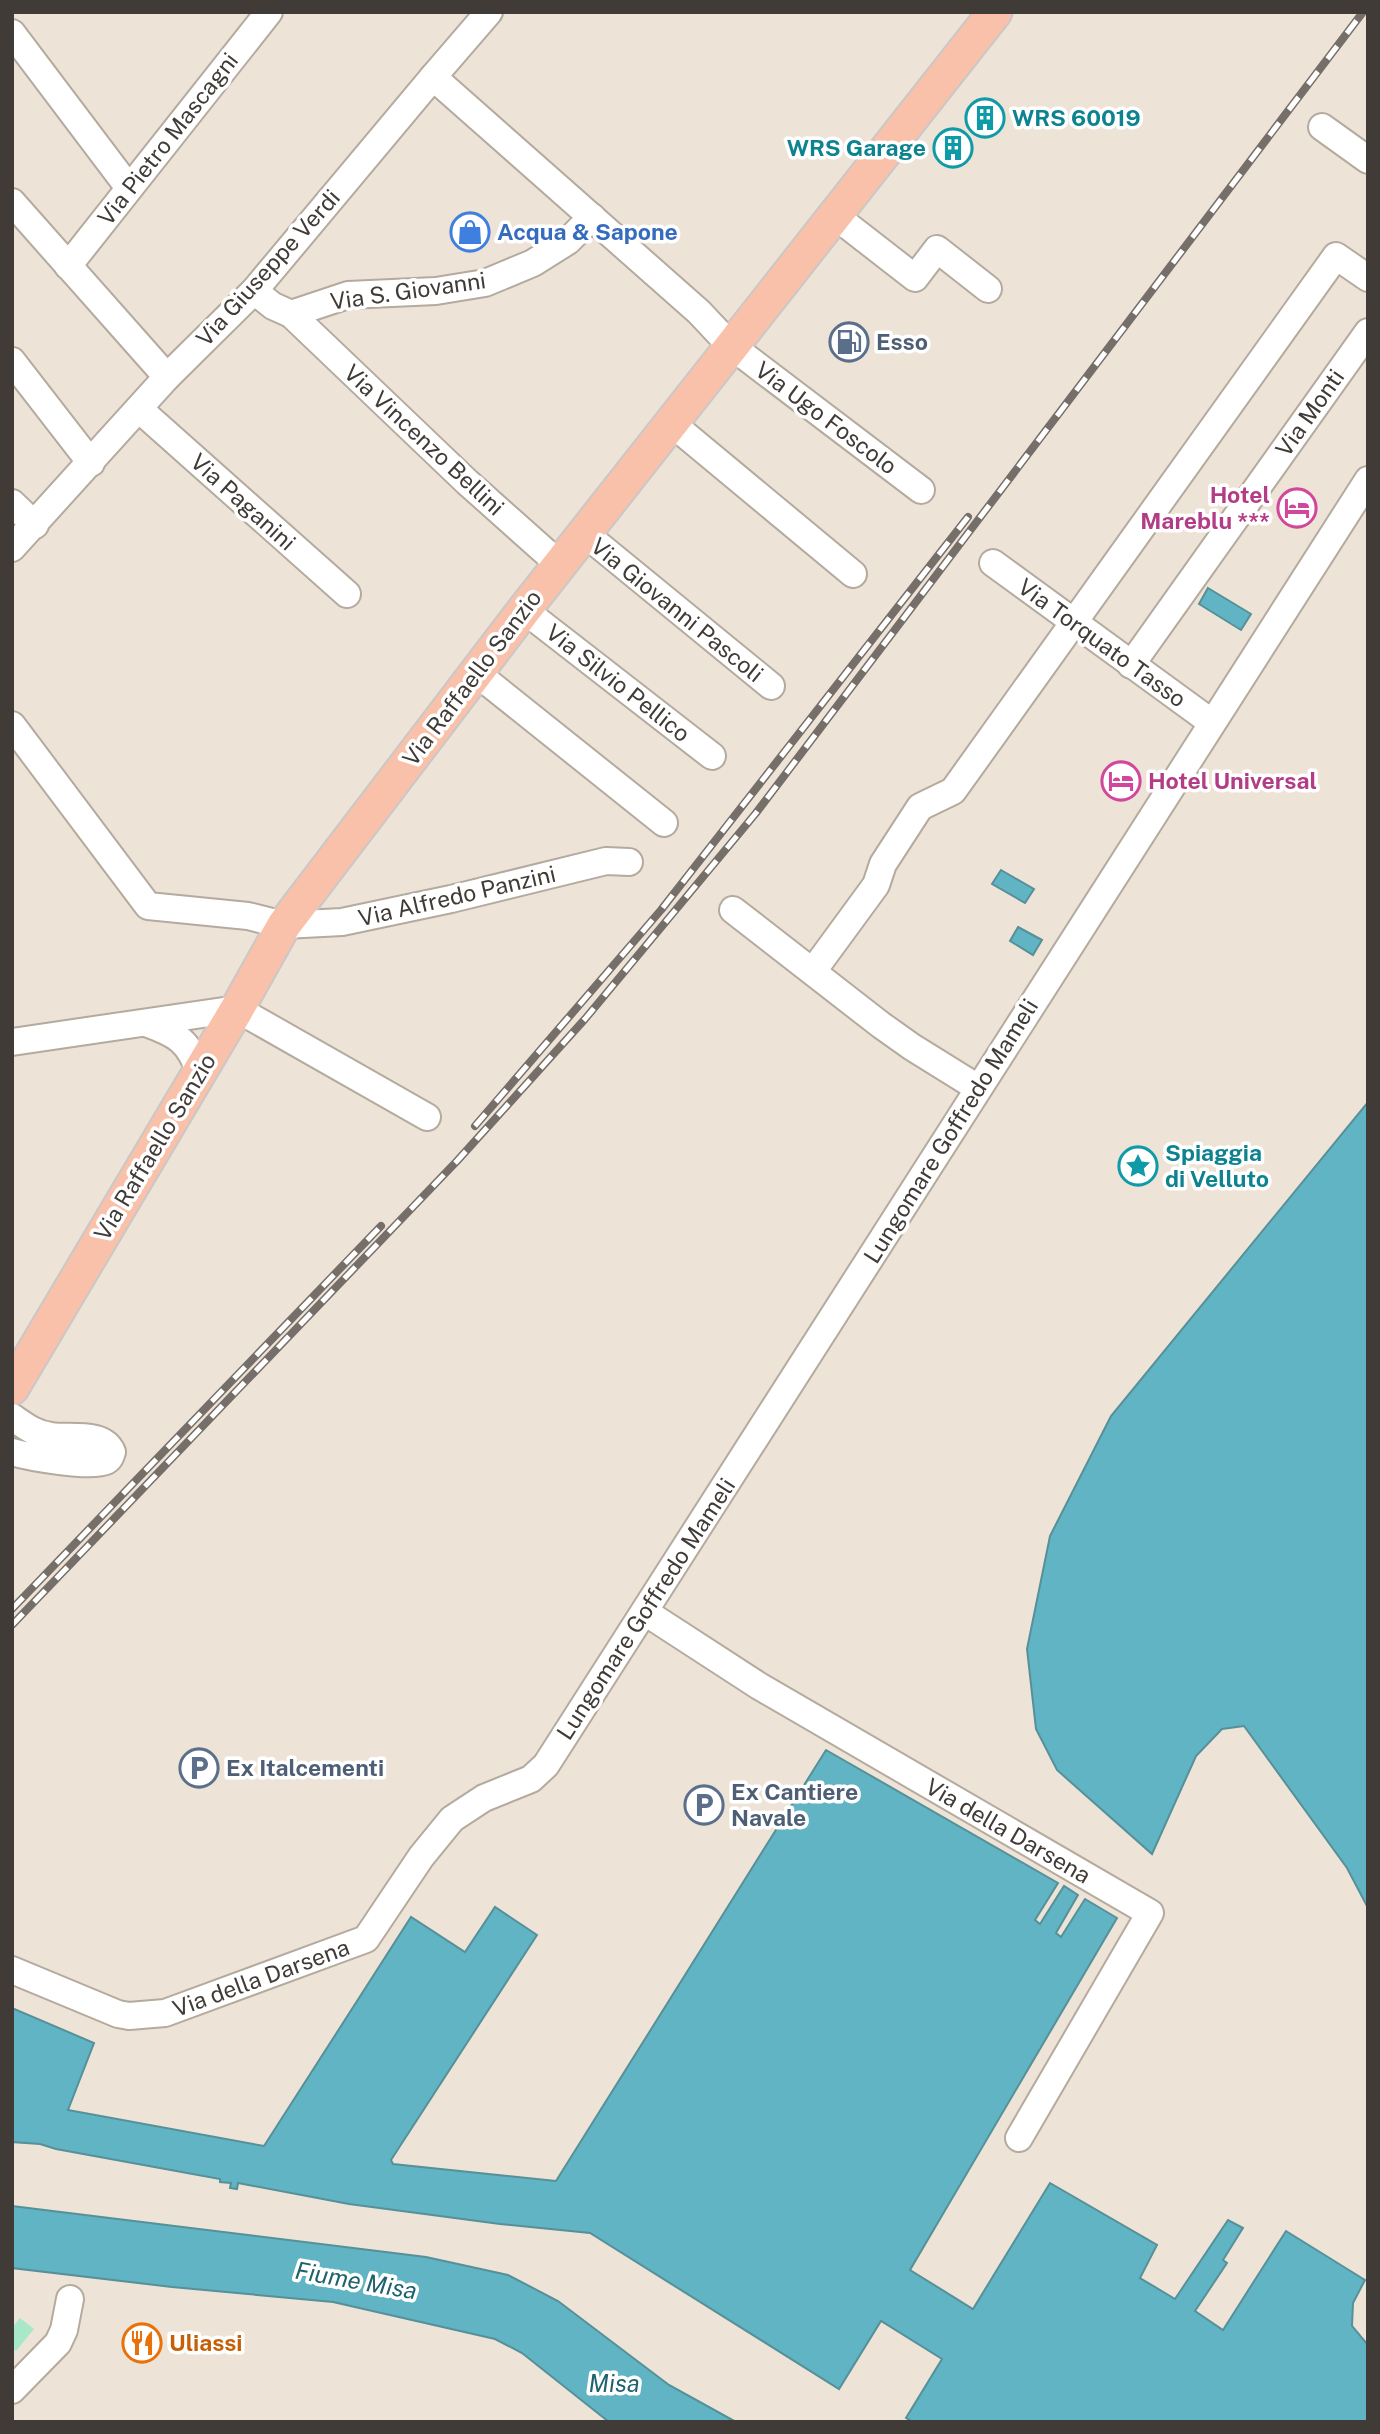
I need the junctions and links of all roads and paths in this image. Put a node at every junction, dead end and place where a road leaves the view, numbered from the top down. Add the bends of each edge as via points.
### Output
1 (269, 12) edge
2 (489, 12) edge
3 (995, 12) edge
4 (12, 33) edge
5 (433, 77) junction
6 (1322, 127) dead end
7 (1368, 160) edge
8 (129, 188) junction
9 (12, 202) edge
10 (834, 215) junction
11 (592, 217) junction
12 (68, 266) junction
13 (1368, 278) edge
14 (988, 289) dead end
15 (254, 292) junction
16 (291, 314) junction
17 (1368, 331) edge
18 (730, 345) junction
19 (12, 360) edge
20 (167, 377) junction
21 (139, 409) junction
22 (670, 422) junction
23 (91, 463) junction
24 (1368, 480) edge
25 (921, 490) dead end
26 (12, 503) edge
27 (35, 525) junction
28 (584, 533) junction
29 (12, 548) edge
30 (993, 563) dead end
31 (559, 564) junction
32 (852, 574) dead end
33 (347, 594) dead end
34 (524, 610) junction
35 (1073, 622) junction
36 (1131, 665) junction
37 (475, 672) junction
38 (771, 686) dead end
39 (1211, 722) junction
40 (12, 725) edge
41 (712, 757) dead end
42 (664, 823) dead end
43 (629, 862) dead end
44 (733, 910) dead end
45 (284, 925) junction
46 (813, 971) junction
47 (237, 1009) junction
48 (146, 1023) junction
49 (12, 1042) edge
50 (200, 1073) junction
51 (978, 1088) junction
52 (427, 1117) dead end
53 (12, 1388) edge
54 (12, 1417) edge
55 (12, 1452) edge
56 (645, 1612) junction
57 (531, 1779) joint
58 (12, 1970) edge
59 (1019, 2138) dead end
60 (70, 2299) dead end
61 (12, 2389) edge

1 - 8 street, Via Pietro Mascagni
2 - 5 street, Via Giuseppe Verdi
3 - 10 main road, Via Raffaello Sanzio
4 - 8 street
5 - 11 street
5 - 15 street, Via Giuseppe Verdi
6 - 7 street
8 - 12 street, Via Pietro Mascagni
9 - 12 street
10 - 14 street via 915,278 937,249
10 - 18 main road, Via Raffaello Sanzio
11 - 16 street, Via S. Giovanni via 568,241 533,263 485,283 436,291 348,295
11 - 18 street
12 - 20 street
13 - 35 street via 1336,256
15 - 16 street, Via Vincenzo Bellini
15 - 20 street, Via Giuseppe Verdi
16 - 31 street, Via Vincenzo Bellini
17 - 36 street, Via Monti
18 - 22 main road, Via Raffaello Sanzio
18 - 25 street, Via Ugo Foscolo
19 - 23 street
20 - 21 street, Via Giuseppe Verdi
21 - 23 street, Via Giuseppe Verdi
21 - 33 street, Via Paganini
22 - 28 main road, Via Raffaello Sanzio
22 - 32 street
23 - 27 street, Via Giuseppe Verdi
24 - 39 street, Lungomare Goffredo Mameli
26 - 27 street
27 - 29 street, Via Giuseppe Verdi
28 - 31 main road, Via Raffaello Sanzio
28 - 38 street, Via Giovanni Pascoli
30 - 35 street, Via Torquato Tasso
31 - 34 main road, Via Raffaello Sanzio
34 - 37 main road, Via Raffaello Sanzio
34 - 41 street, Via Silvio Pellico
35 - 36 street, Via Torquato Tasso
35 - 46 street via 953,791 920,807 883,864 876,885
36 - 39 street, Via Torquato Tasso
37 - 42 street
37 - 45 main road, Via Raffaello Sanzio
39 - 51 street, Lungomare Goffredo Mameli
40 - 45 street, Via Alfredo Panzini via 148,906 248,916
43 - 45 street, Via Alfredo Panzini via 606,862 342,922
44 - 46 street
45 - 47 main road, Via Raffaello Sanzio
46 - 51 street via 912,1047
47 - 48 street
47 - 50 main road, Via Raffaello Sanzio
47 - 52 street
48 - 49 street
48 - 50 street via 185,1043
50 - 53 main road, Via Raffaello Sanzio
51 - 56 street, Lungomare Goffredo Mameli
54 - 55 street via 31,1431 97,1439 111,1452 105,1462 95,1463
56 - 57 street, Lungomare Goffredo Mameli via 546,1765
56 - 59 street, Via della Darsena via 759,1686 1150,1913
57 - 58 street, Via della Darsena via 484,1798 452,1819 366,1940 165,2014 118,2014
60 - 61 street via 58,2343

